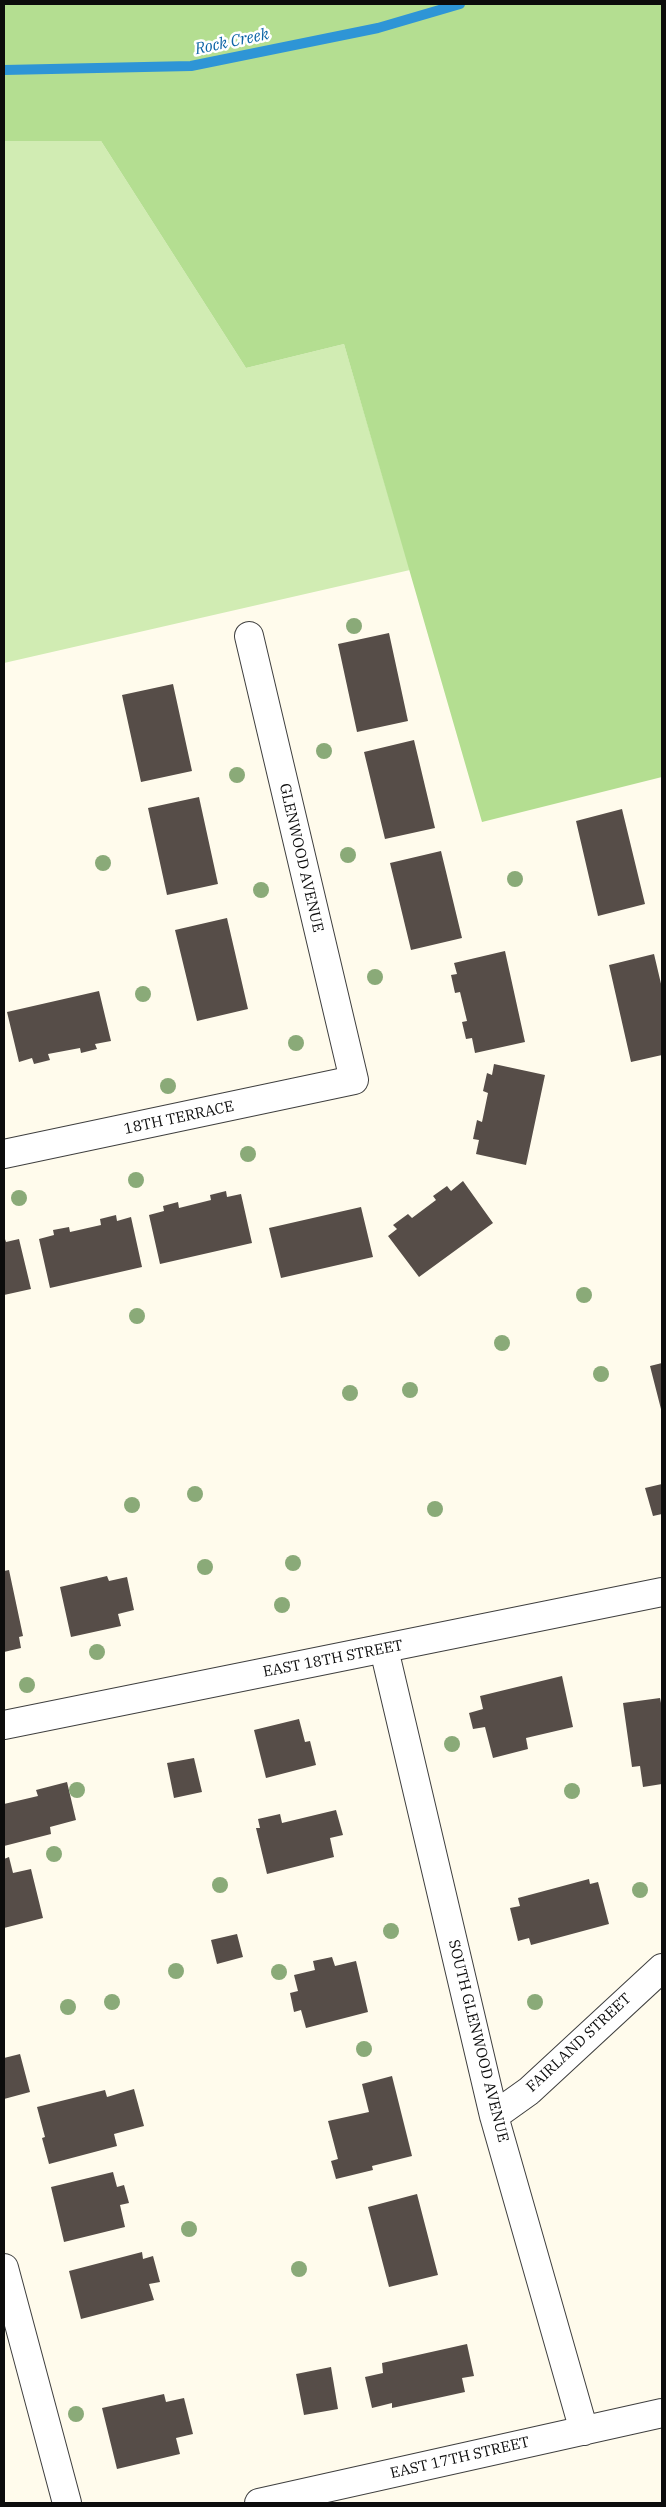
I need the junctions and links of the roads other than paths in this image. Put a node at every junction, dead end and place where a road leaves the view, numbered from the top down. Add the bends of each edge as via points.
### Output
1 (249, 636) dead end
2 (354, 1080) joint
3 (4, 1154) edge
4 (662, 1592) edge
5 (384, 1649) junction
6 (4, 1725) edge
7 (662, 1968) edge
8 (494, 2116) junction
9 (4, 2268) edge
10 (662, 2413) edge
11 (584, 2431) junction
12 (67, 2503) edge
13 (258, 2503) edge

1 - 2 street, GLENWOOD AVENUE
2 - 3 street, 18TH TERRACE
4 - 5 street, EAST 18TH STREET
5 - 6 street, EAST 18TH STREET
5 - 8 street, SOUTH GLENWOOD AVENUE
7 - 8 street, FAIRLAND STREET via 529,2091
8 - 11 street, SOUTH GLENWOOD AVENUE
9 - 12 street
10 - 11 street, EAST 17TH STREET
11 - 13 street, EAST 17TH STREET

